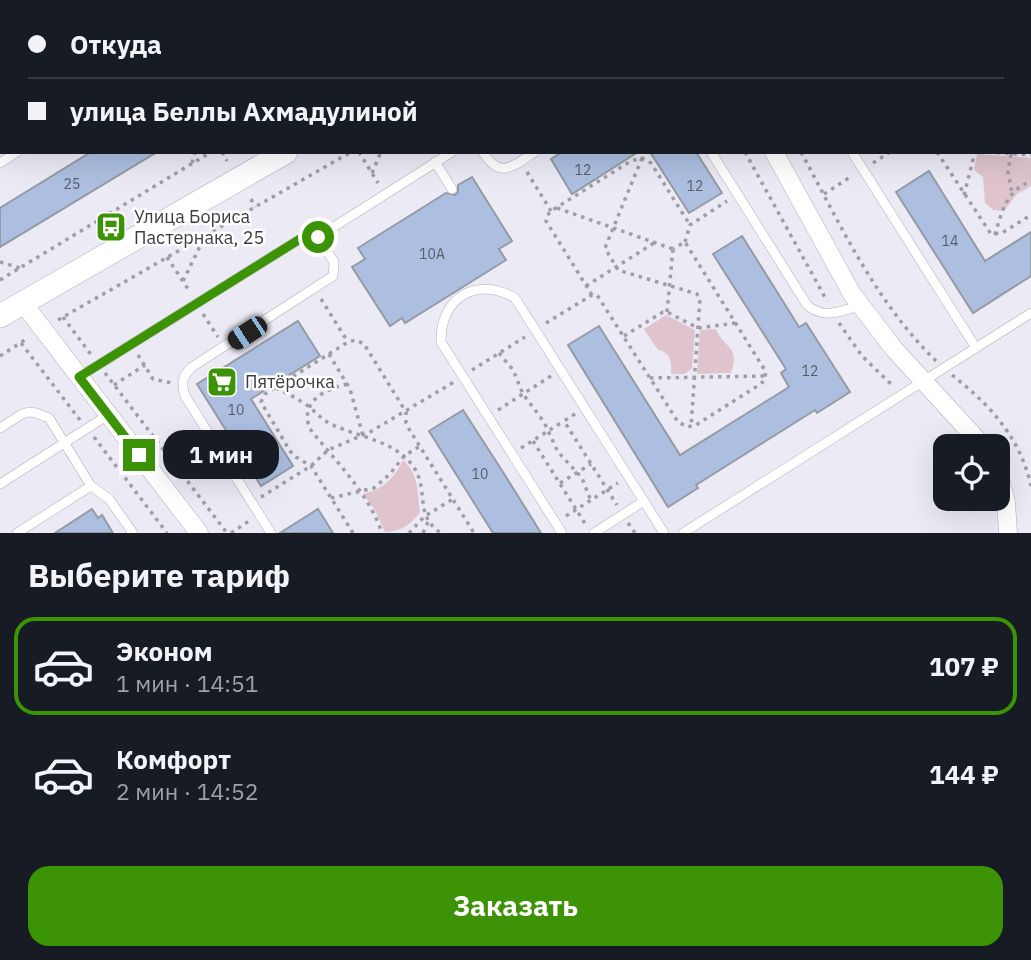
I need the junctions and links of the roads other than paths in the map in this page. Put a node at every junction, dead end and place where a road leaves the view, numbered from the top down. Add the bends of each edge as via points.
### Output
1 (283, 154) edge
2 (449, 154) edge
3 (485, 154) edge
4 (532, 154) edge
5 (712, 154) edge
6 (775, 154) edge
7 (853, 154) edge
8 (435, 162) junction
9 (452, 189) dead end
10 (318, 237) junction
11 (23, 303) junction
12 (860, 306) junction
13 (1031, 313) edge
14 (0, 316) edge
15 (976, 348) junction
16 (79, 377) junction
17 (925, 381) junction
18 (108, 415) junction
19 (0, 428) edge
20 (972, 434) edge
21 (64, 443) junction
22 (0, 484) edge
23 (91, 486) junction
24 (644, 501) junction
25 (1007, 511) edge
26 (17, 533) edge
27 (133, 533) edge
28 (199, 533) edge
29 (271, 533) edge
30 (562, 533) edge
31 (593, 533) edge
32 (664, 533) edge
33 (683, 533) edge
34 (1008, 533) edge

1 - 11 street
2 - 8 lane
3 - 4 lane via 502,170
5 - 12 lane via 807,305 820,314
6 - 12 street
7 - 15 lane
8 - 9 lane
8 - 10 lane
10 - 16 lane via 300,239
10 - 29 lane via 334,262 333,276 192,367 181,383
11 - 14 street
11 - 16 street
12 - 17 street
13 - 15 lane
15 - 17 lane
16 - 18 street
17 - 20 street
17 - 33 lane
18 - 21 lane
18 - 28 street
19 - 21 lane via 22,414 36,412 49,418
21 - 22 lane
21 - 23 lane
23 - 26 lane
23 - 27 lane via 109,499
24 - 30 lane via 516,298 488,288 465,293 444,316 442,342
24 - 31 lane
24 - 32 lane
25 - 34 street

